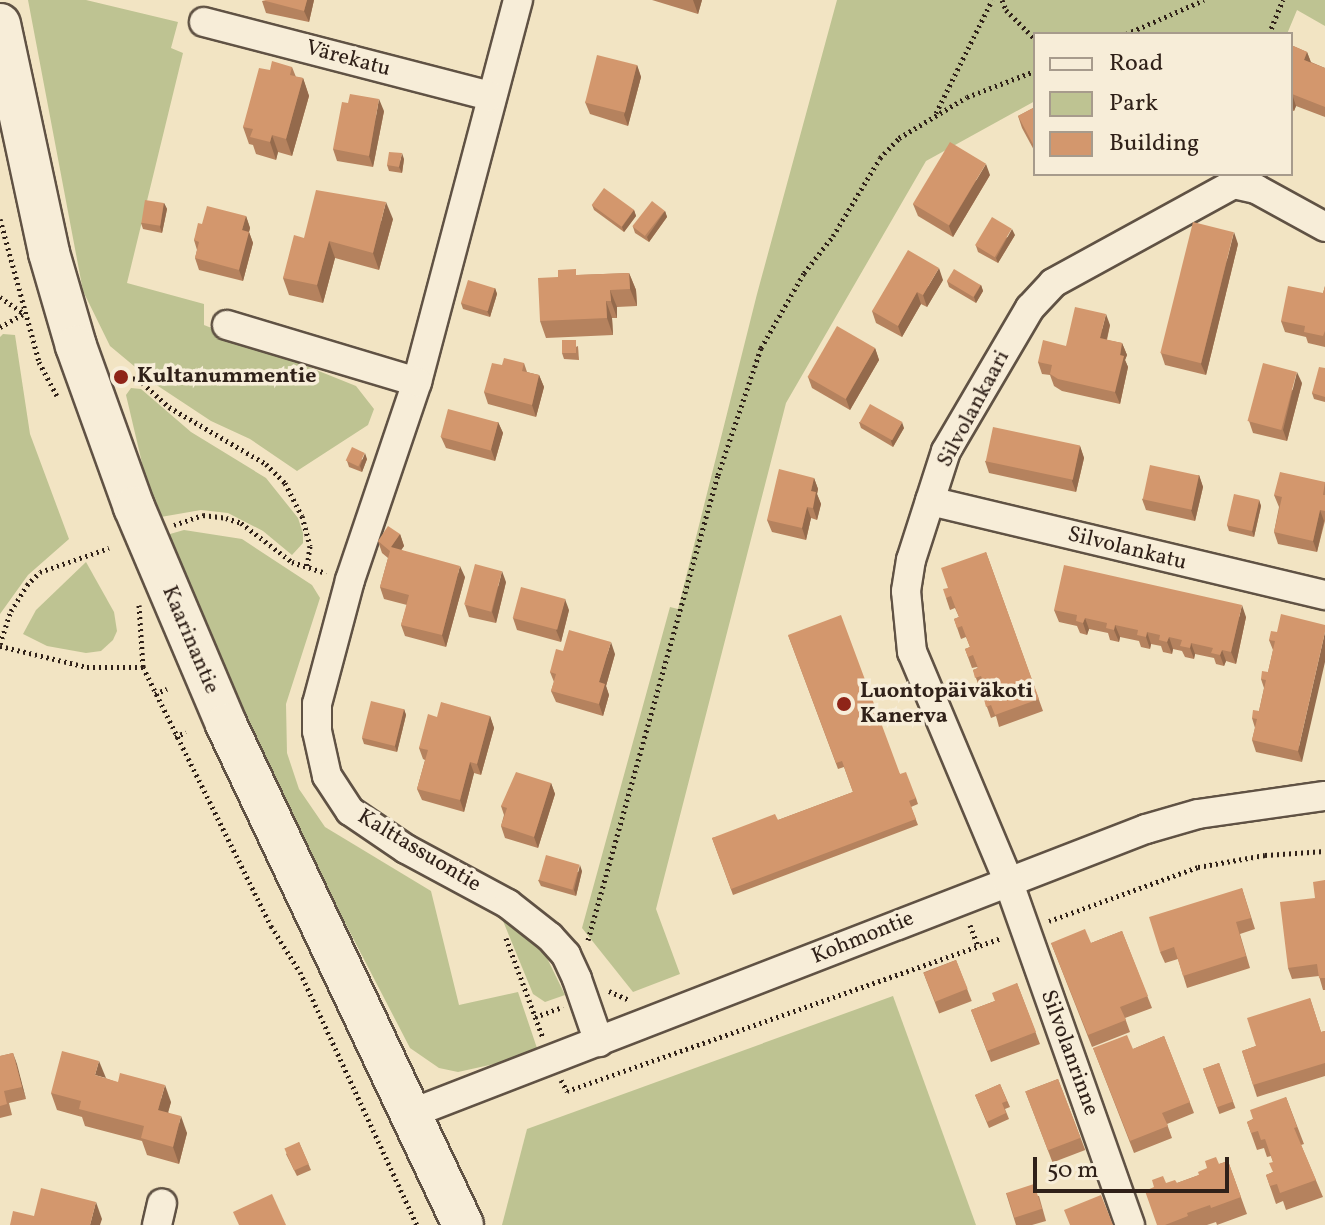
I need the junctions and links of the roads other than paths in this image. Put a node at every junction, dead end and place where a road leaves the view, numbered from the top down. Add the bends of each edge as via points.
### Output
1 (518, 0) edge
2 (204, 22) dead end
3 (0, 24) edge
4 (491, 96) junction
5 (1325, 227) edge
6 (227, 325) dead end
7 (417, 382) junction
8 (930, 501) junction
9 (1325, 595) edge
10 (1325, 796) edge
11 (1008, 880) junction
12 (599, 1042) junction
13 (410, 1114) junction
14 (463, 1225) edge
15 (1130, 1225) edge

1 - 4 street
2 - 4 street, Värekatu
3 - 13 main road, Kaarinantie via 49,253 134,507 226,724
4 - 7 street
5 - 8 street, Silvolankaari via 1256,189 1234,184 1053,283 1030,308 946,451
6 - 7 street
7 - 12 street, Kalttassuontie via 350,580 317,704 327,776 350,811 374,830 531,919 566,955
8 - 9 street, Silvolankatu
8 - 11 street, Silvolankaari via 906,591 912,652
10 - 11 street, Kohmontie via 1198,814
11 - 12 street, Kohmontie
11 - 15 street, Silvolanrinne
12 - 13 street, Kohmontie
13 - 14 main road, Kaarinantie

